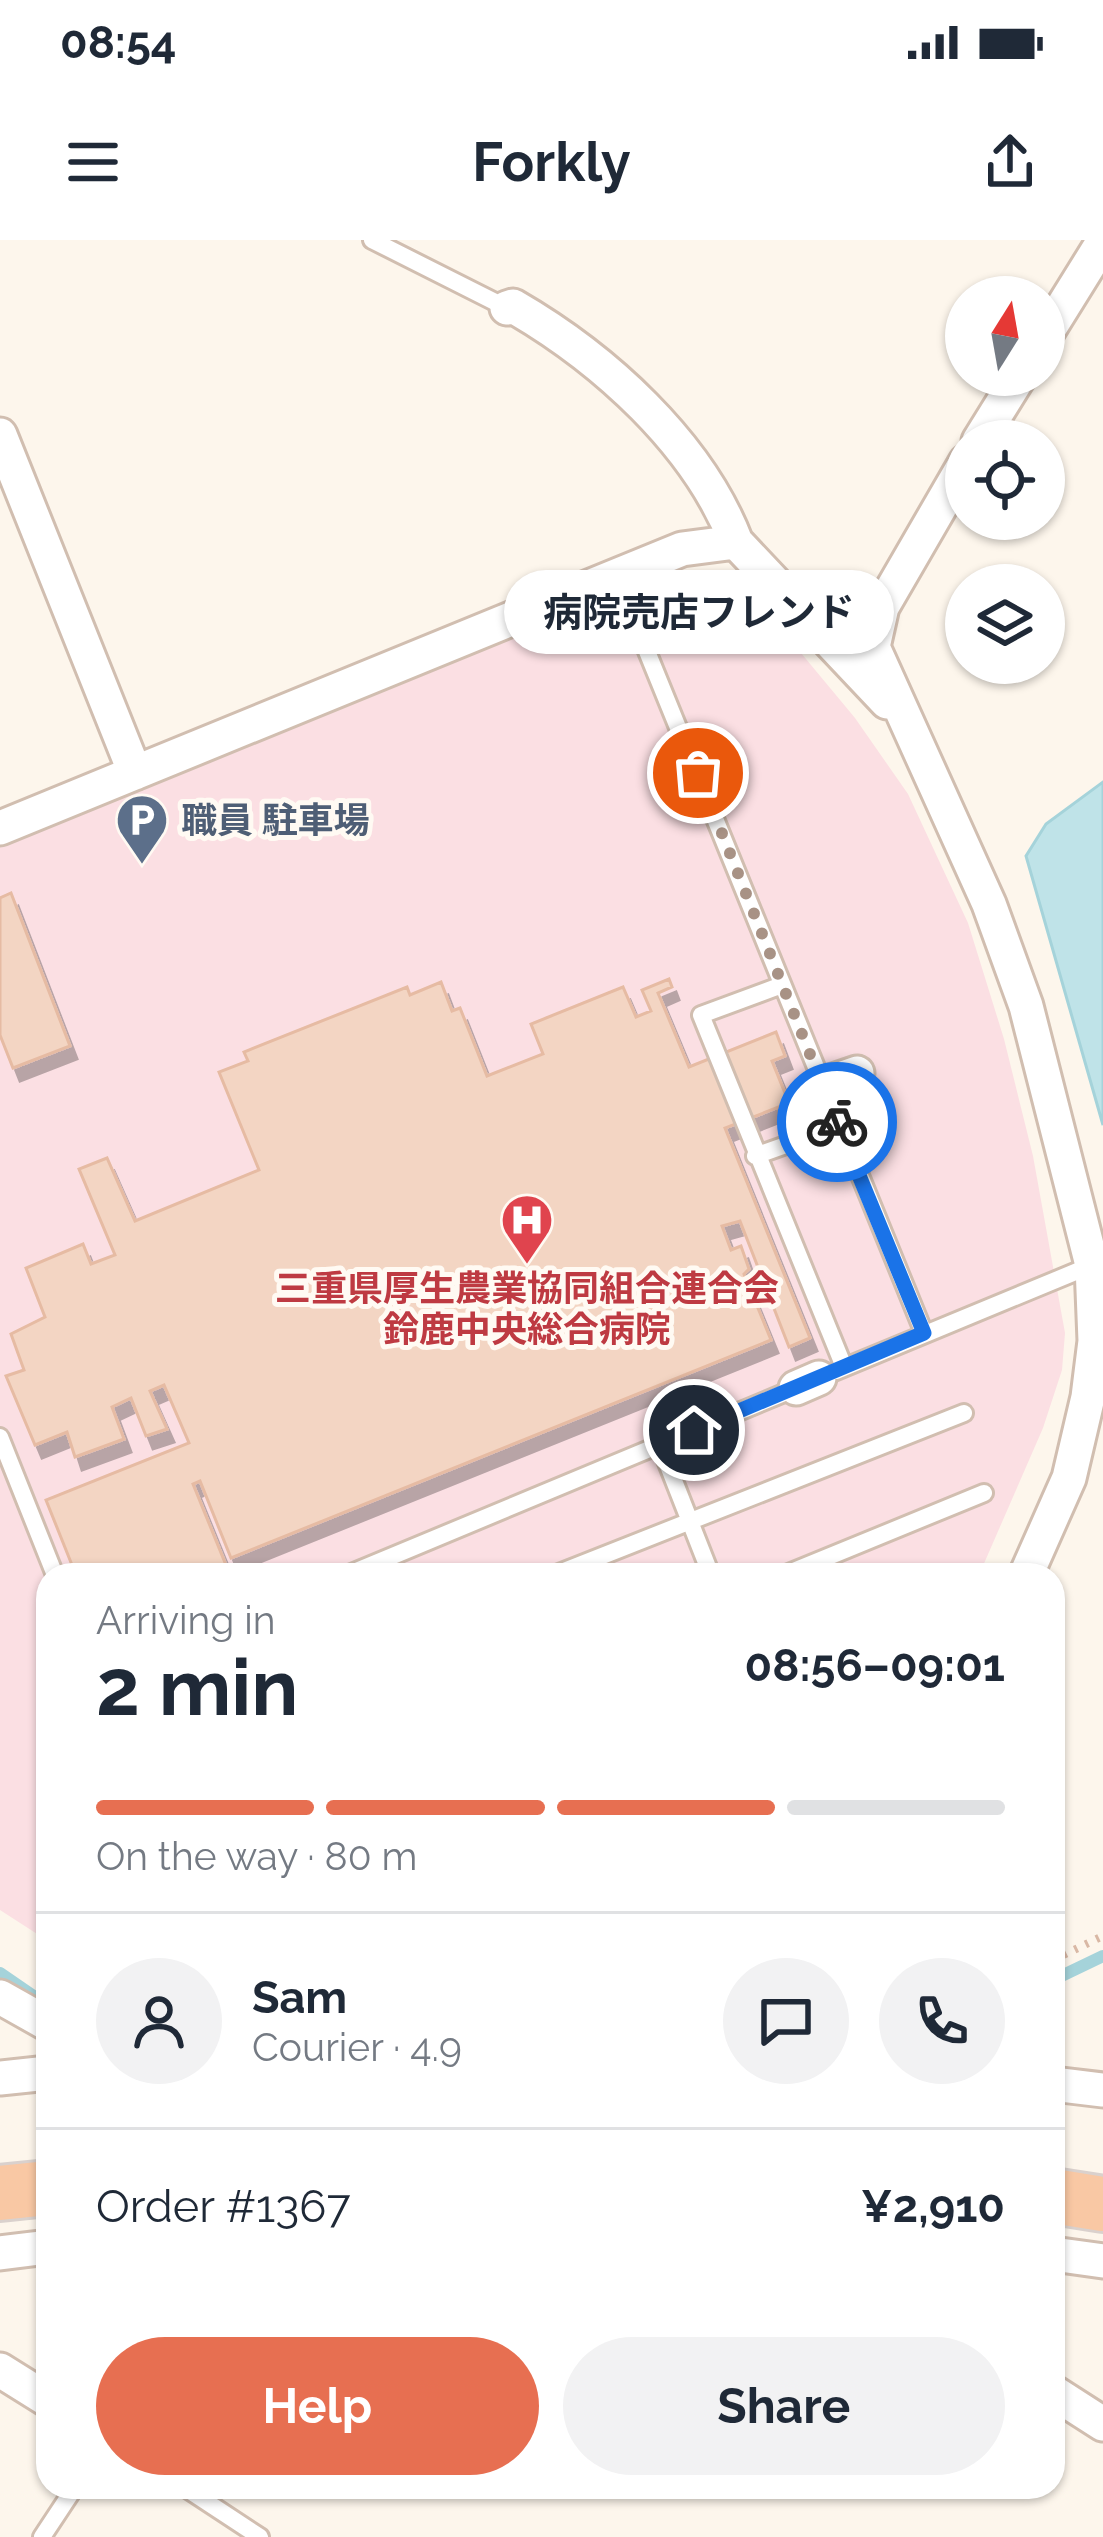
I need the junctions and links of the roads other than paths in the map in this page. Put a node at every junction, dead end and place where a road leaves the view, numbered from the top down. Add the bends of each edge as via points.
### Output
1 (372, 240) edge
2 (1103, 242) edge
3 (1065, 303) edge
4 (507, 308) joint
5 (0, 435) edge
6 (945, 499) edge
7 (736, 542) junction
8 (616, 575) junction
9 (900, 716) junction
10 (135, 773) junction
11 (0, 828) edge
12 (782, 985) junction
13 (857, 1073) dead end
14 (822, 1085) junction
15 (838, 1126) junction
16 (755, 1156) junction
17 (1092, 1265) junction
18 (924, 1333) junction
19 (820, 1378) junction
20 (964, 1413) dead end
21 (0, 1437) edge
22 (660, 1444) junction
23 (984, 1493) dead end
24 (689, 1524) junction
25 (50, 1563) edge
26 (398, 1563) edge
27 (586, 1563) edge
28 (706, 1563) edge
29 (813, 1563) edge
30 (1031, 1563) edge
31 (0, 1997) edge
32 (36, 2017) edge
33 (36, 2074) edge
34 (0, 2078) edge
35 (1065, 2085) edge
36 (1103, 2090) edge
37 (1065, 2173) edge
38 (36, 2189) edge
39 (0, 2193) edge
40 (1065, 2198) edge
41 (1103, 2204) edge
42 (36, 2248) edge
43 (0, 2253) edge
44 (1065, 2256) edge
45 (1103, 2261) edge
46 (0, 2370) edge
47 (36, 2392) edge
48 (1065, 2400) edge
49 (1103, 2425) edge
50 (67, 2499) edge
51 (202, 2499) edge
52 (42, 2537) edge
53 (260, 2537) edge

1 - 4 lane
2 - 3 street
4 - 7 street via 560,333 629,391 724,511
5 - 10 street
6 - 9 street via 882,607 873,647
7 - 8 street via 682,548
7 - 9 street
8 - 10 street
8 - 12 lane
9 - 17 street via 989,904 1026,1006
10 - 11 street
12 - 14 lane
12 - 16 lane via 700,1015
13 - 14 street
14 - 15 lane
15 - 16 lane
15 - 18 lane
16 - 19 lane
17 - 18 lane
17 - 30 street via 1095,1341 1085,1414 1069,1478
18 - 19 lane
19 - 22 lane
20 - 24 lane
21 - 25 lane
22 - 24 lane
22 - 26 lane
23 - 29 lane
24 - 27 lane
24 - 28 lane
31 - 32 street
33 - 34 street
35 - 36 street
37 - 41 street
38 - 39 highway
40 - 41 highway
42 - 43 street
44 - 45 street
46 - 47 street
48 - 49 street
50 - 52 lane
51 - 53 lane

